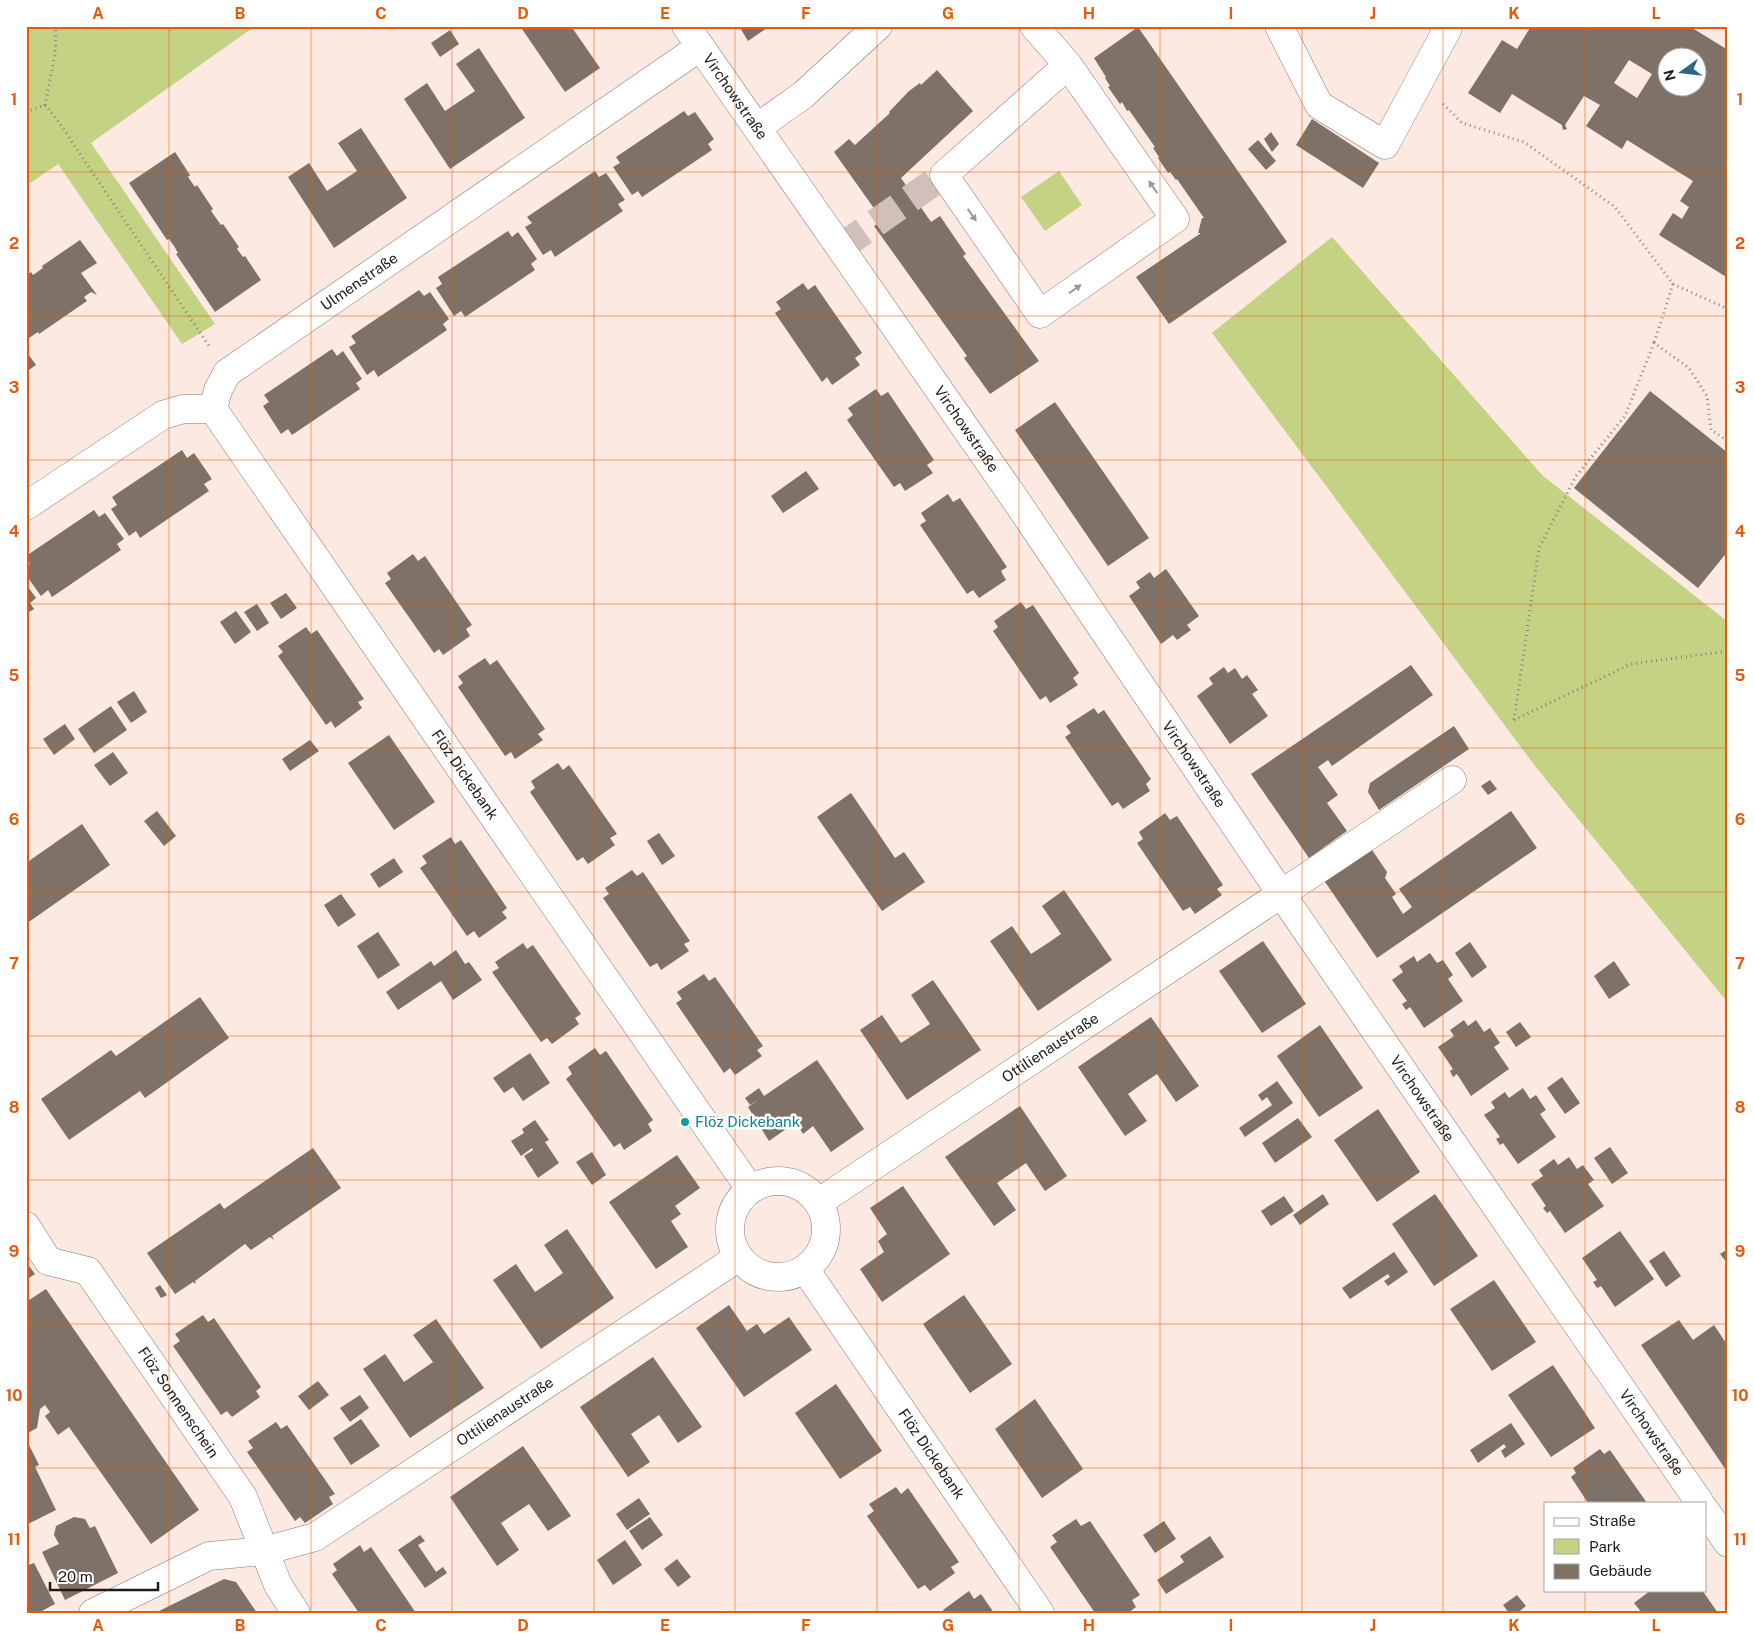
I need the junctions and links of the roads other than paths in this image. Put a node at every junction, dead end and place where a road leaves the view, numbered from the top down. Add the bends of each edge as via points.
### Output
1 (878, 26) edge
2 (1034, 26) edge
3 (1279, 26) edge
4 (1446, 26) edge
5 (693, 36) edge
6 (1068, 65) junction
7 (758, 127) junction
8 (213, 409) junction
9 (26, 506) edge
10 (1452, 780) dead end
11 (1282, 895) junction
12 (750, 1189) junction
13 (819, 1202) junction
14 (26, 1226) edge
15 (739, 1257) junction
16 (805, 1269) junction
17 (1699, 1502) edge
18 (1706, 1511) edge
19 (1728, 1543) edge
20 (264, 1551) junction
21 (93, 1613) edge
22 (296, 1613) edge
23 (1040, 1613) edge

1 - 7 street via 803,95
2 - 6 street
3 - 4 street via 1319,105 1385,145 1448,28
5 - 7 street, Virchowstraße
5 - 8 street, Ulmenstraße via 227,373
6 -> 6 street via 944,175 1040,314 1176,220
7 - 11 street, Virchowstraße via 1018,502
8 - 9 street via 184,409 163,415
8 - 12 street, Flöz Dickebank
10 - 11 street, Ottilienaustraße
11 - 13 street, Ottilienaustraße
11 - 17 street, Virchowstraße
12 - 13 street via 779,1180 808,1190
12 - 15 street via 732,1213 732,1243
13 - 16 street via 825,1216 824,1246
14 - 20 street, Flöz Sonnenschein via 48,1261 88,1271 243,1497
15 - 16 street via 762,1274 777,1277
15 - 20 street, Ottilienaustraße via 315,1537
16 - 23 street, Flöz Dickebank
18 - 19 street
20 - 21 street, Ottilienaustraße via 209,1556
20 - 22 street, Flöz Sonnenschein via 278,1585

